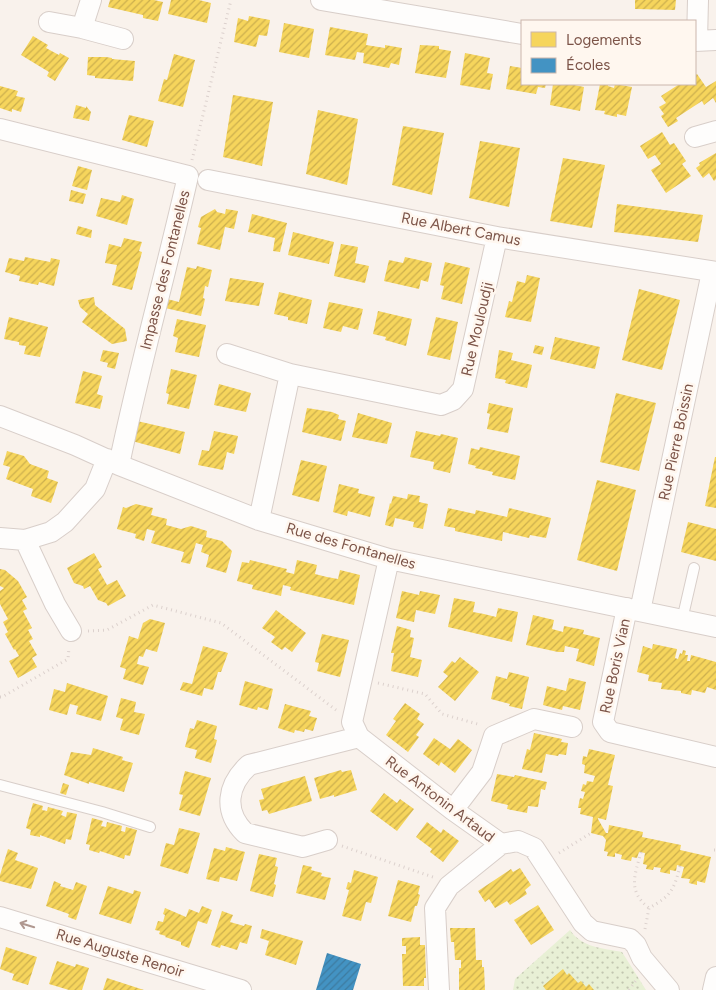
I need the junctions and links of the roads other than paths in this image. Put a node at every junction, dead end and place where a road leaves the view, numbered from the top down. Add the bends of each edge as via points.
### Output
1 (91, 0) edge
2 (321, 0) edge
3 (698, 0) edge
4 (49, 22) dead end
5 (82, 28) junction
6 (521, 34) edge
7 (123, 39) dead end
8 (703, 40) edge
9 (0, 129) edge
10 (716, 131) edge
11 (695, 138) dead end
12 (208, 180) dead end
13 (498, 237) junction
14 (714, 272) edge
15 (227, 354) dead end
16 (290, 374) junction
17 (0, 416) edge
18 (113, 462) junction
19 (258, 520) junction
20 (0, 538) edge
21 (25, 540) junction
22 (389, 559) junction
23 (694, 568) dead end
24 (634, 610) junction
25 (682, 620) junction
26 (716, 627) edge
27 (71, 631) road end
28 (572, 727) dead end
29 (356, 729) junction
30 (716, 757) edge
31 (0, 785) edge
32 (453, 810) junction
33 (150, 827) dead end
34 (327, 840) road end
35 (501, 844) junction
36 (0, 917) edge
37 (716, 977) edge
38 (241, 990) edge
39 (439, 990) edge
40 (669, 990) edge
41 (713, 990) edge

1 - 5 street
2 - 6 street
3 - 8 street
4 - 5 street
5 - 7 street
9 - 18 street, Impasse des Fontanelles via 188,176 167,271
10 - 11 street
12 - 13 street, Rue Albert Camus
13 - 14 street, Rue Albert Camus
13 - 16 street, Rue Mouloudji via 463,389 453,400 441,405
14 - 24 street, Rue Pierre Boissin
15 - 16 street, Rue Mouloudji
16 - 19 street
17 - 18 street, Rue des Fontanelles
18 - 19 street, Rue des Fontanelles
18 - 21 street, Impasse des Fontanelles via 65,522 51,532
19 - 22 street, Rue des Fontanelles
20 - 21 street
21 - 27 street
22 - 24 street, Rue des Fontanelles
22 - 29 street via 362,680
23 - 25 lane
24 - 25 street, Rue des Fontanelles
24 - 30 street, Rue Boris Vian via 603,722 610,732
25 - 26 street, Rue des Fontanelles
28 - 32 street via 534,719 494,736 482,772
29 - 32 street, Rue Antonin Artaud
29 - 34 street via 248,765 232,785 231,808 238,826 245,833 303,848
31 - 33 lane
32 - 35 street, Rue Antonin Artaud
35 - 39 street via 449,886 436,908
35 - 40 street, Rue Antonin Artaud via 518,841 534,848 583,923 592,931 630,939
38 -> 36 street, Rue Auguste Renoir
37 - 41 street

